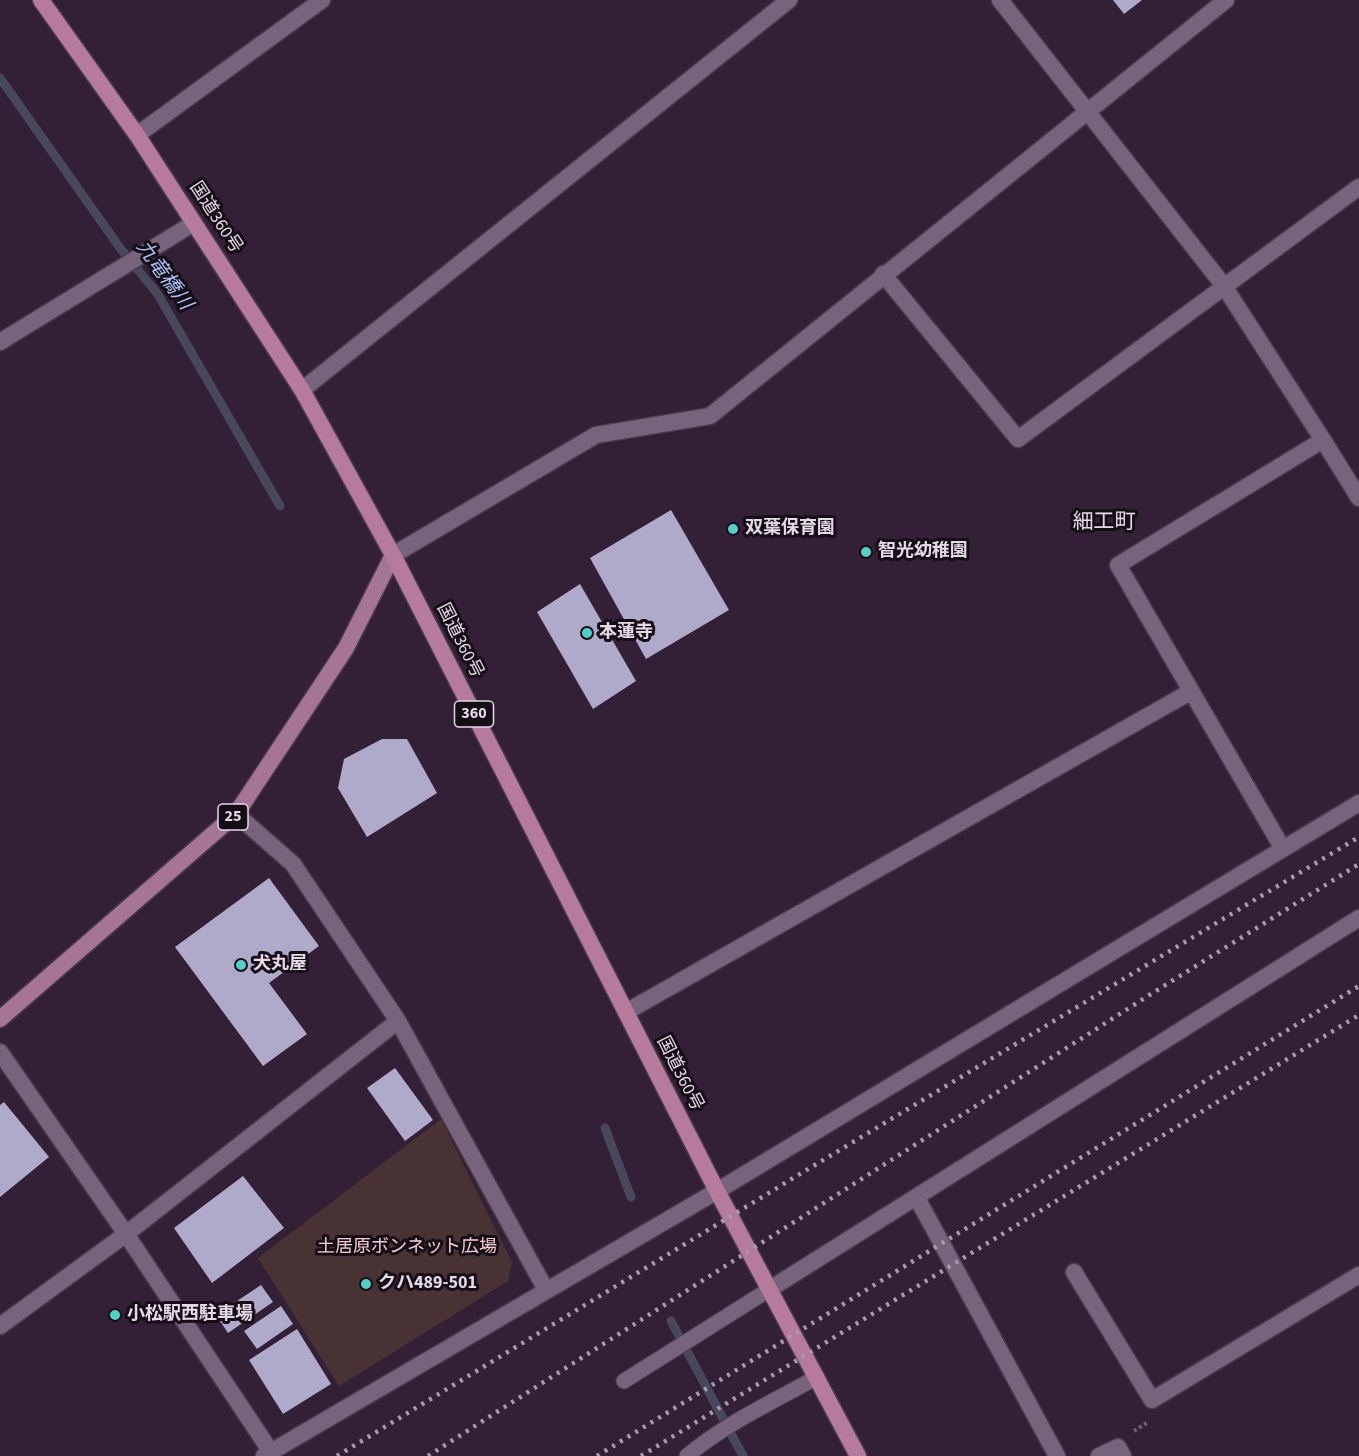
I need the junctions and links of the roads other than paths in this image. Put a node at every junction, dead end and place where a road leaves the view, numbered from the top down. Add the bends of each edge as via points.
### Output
1 (41, 0) edge
2 (322, 0) edge
3 (789, 0) edge
4 (1000, 0) edge
5 (1226, 0) edge
6 (1087, 110) junction
7 (137, 135) junction
8 (1359, 187) edge
9 (194, 222) junction
10 (883, 274) junction
11 (1224, 286) junction
12 (0, 342) edge
13 (302, 390) junction
14 (1323, 440) junction
15 (1359, 498) edge
16 (393, 555) junction
17 (1190, 692) junction
18 (1359, 803) edge
19 (236, 814) junction
20 (1283, 849) junction
21 (1359, 918) edge
22 (626, 1012) junction
23 (0, 1019) edge
24 (398, 1021) junction
25 (0, 1052) edge
26 (717, 1191) junction
27 (917, 1198) junction
28 (126, 1234) junction
29 (1074, 1272) dead end
30 (1359, 1275) edge
31 (770, 1289) junction
32 (546, 1290) junction
33 (0, 1326) edge
34 (817, 1377) junction
35 (624, 1381) dead end
36 (1120, 1451) edge
37 (268, 1454) edge
38 (687, 1456) edge
39 (858, 1456) edge
40 (1057, 1456) edge
41 (1100, 1456) edge

1 - 7 highway, 国道360号 / 360
2 - 7 street
3 - 13 street
4 - 6 street
5 - 6 street
6 - 10 street
6 - 11 street
7 - 9 highway, 国道360号 / 360
8 - 11 street
9 - 12 street
9 - 13 highway, 国道360号 / 360
10 - 11 street via 1018,439
10 - 16 street via 710,416 596,435
11 - 14 street
13 - 16 highway, 国道360号 / 360
14 - 15 street
14 - 17 street via 1118,565
16 - 19 main road, 25 via 346,648
16 - 22 highway, 国道360号 / 360
17 - 20 street
17 - 22 street
18 - 20 street
19 - 23 main road, 25
19 - 24 street via 292,864
20 - 26 street
21 - 27 street
22 - 26 highway, 国道360号 / 360
24 - 28 street
24 - 32 street
25 - 28 street
26 - 31 highway, 国道360号 / 360
26 - 32 street
27 - 31 street
27 - 40 street
28 - 33 street
28 - 37 street
29 - 30 street via 1152,1400
31 - 34 highway, 国道360号 / 360
31 - 35 lane
32 - 37 street
34 - 38 lane via 706,1440
34 - 39 highway, 国道360号 / 360
36 - 41 street

